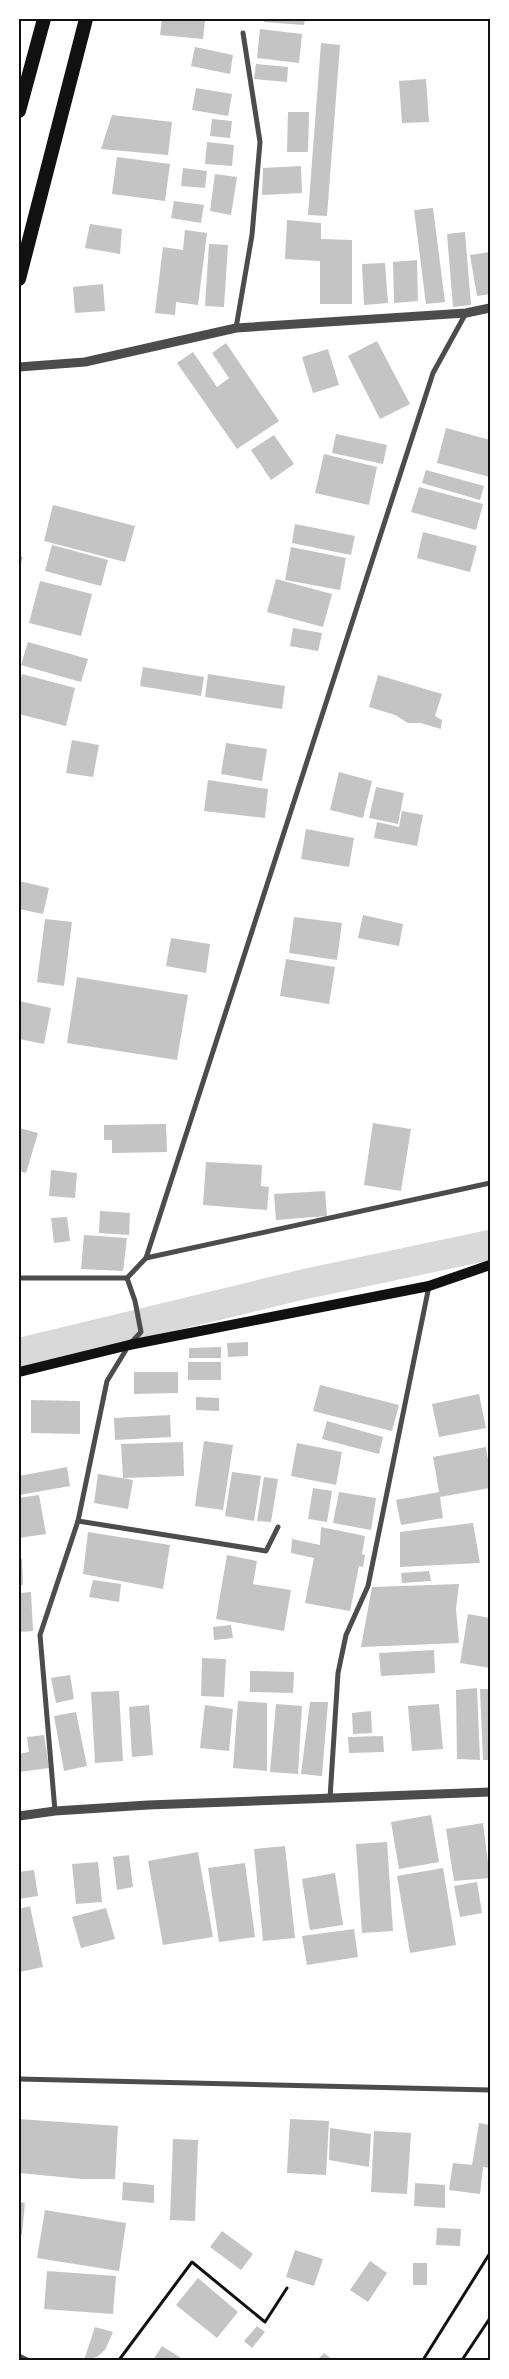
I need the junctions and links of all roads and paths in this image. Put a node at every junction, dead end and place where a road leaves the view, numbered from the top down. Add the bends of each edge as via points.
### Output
1 (44, 19) edge
2 (86, 19) edge
3 (243, 33) dead end
4 (19, 111) edge
5 (19, 279) edge
6 (490, 308) edge
7 (466, 314) junction
8 (236, 328) junction
9 (19, 367) edge
10 (490, 1183) edge
11 (146, 1258) junction
12 (490, 1265) edge
13 (19, 1278) edge
14 (127, 1278) junction
15 (429, 1286) junction
16 (129, 1345) junction
17 (19, 1372) edge
18 (78, 1521) junction
19 (278, 1527) dead end
20 (490, 1792) edge
21 (330, 1798) junction
22 (55, 1811) junction
23 (19, 1816) edge
24 (19, 2079) edge
25 (490, 2090) edge
26 (490, 2253) edge
27 (288, 2288) dead end
28 (490, 2318) edge
29 (19, 2356) edge
30 (27, 2360) edge
31 (120, 2360) edge
32 (423, 2360) edge
33 (462, 2360) edge

1 - 4 highway
2 - 5 highway
3 - 8 street via 260,142 252,235
6 - 7 street
7 - 8 street
7 - 11 street via 433,373
8 - 9 street via 85,362
10 - 11 street
11 - 14 street
12 - 15 main road
13 - 14 street
14 - 16 street via 136,1301 141,1332
15 - 16 main road
15 - 21 street via 368,1586 346,1634 338,1673
16 - 17 main road
16 - 18 street via 107,1381
18 - 19 street via 266,1551
18 - 22 street via 40,1635
20 - 21 street
21 - 22 street via 148,1804
22 - 23 street
24 - 25 street
26 - 32 path
27 - 31 path via 265,2322 192,2262
28 - 33 path
29 - 30 street

